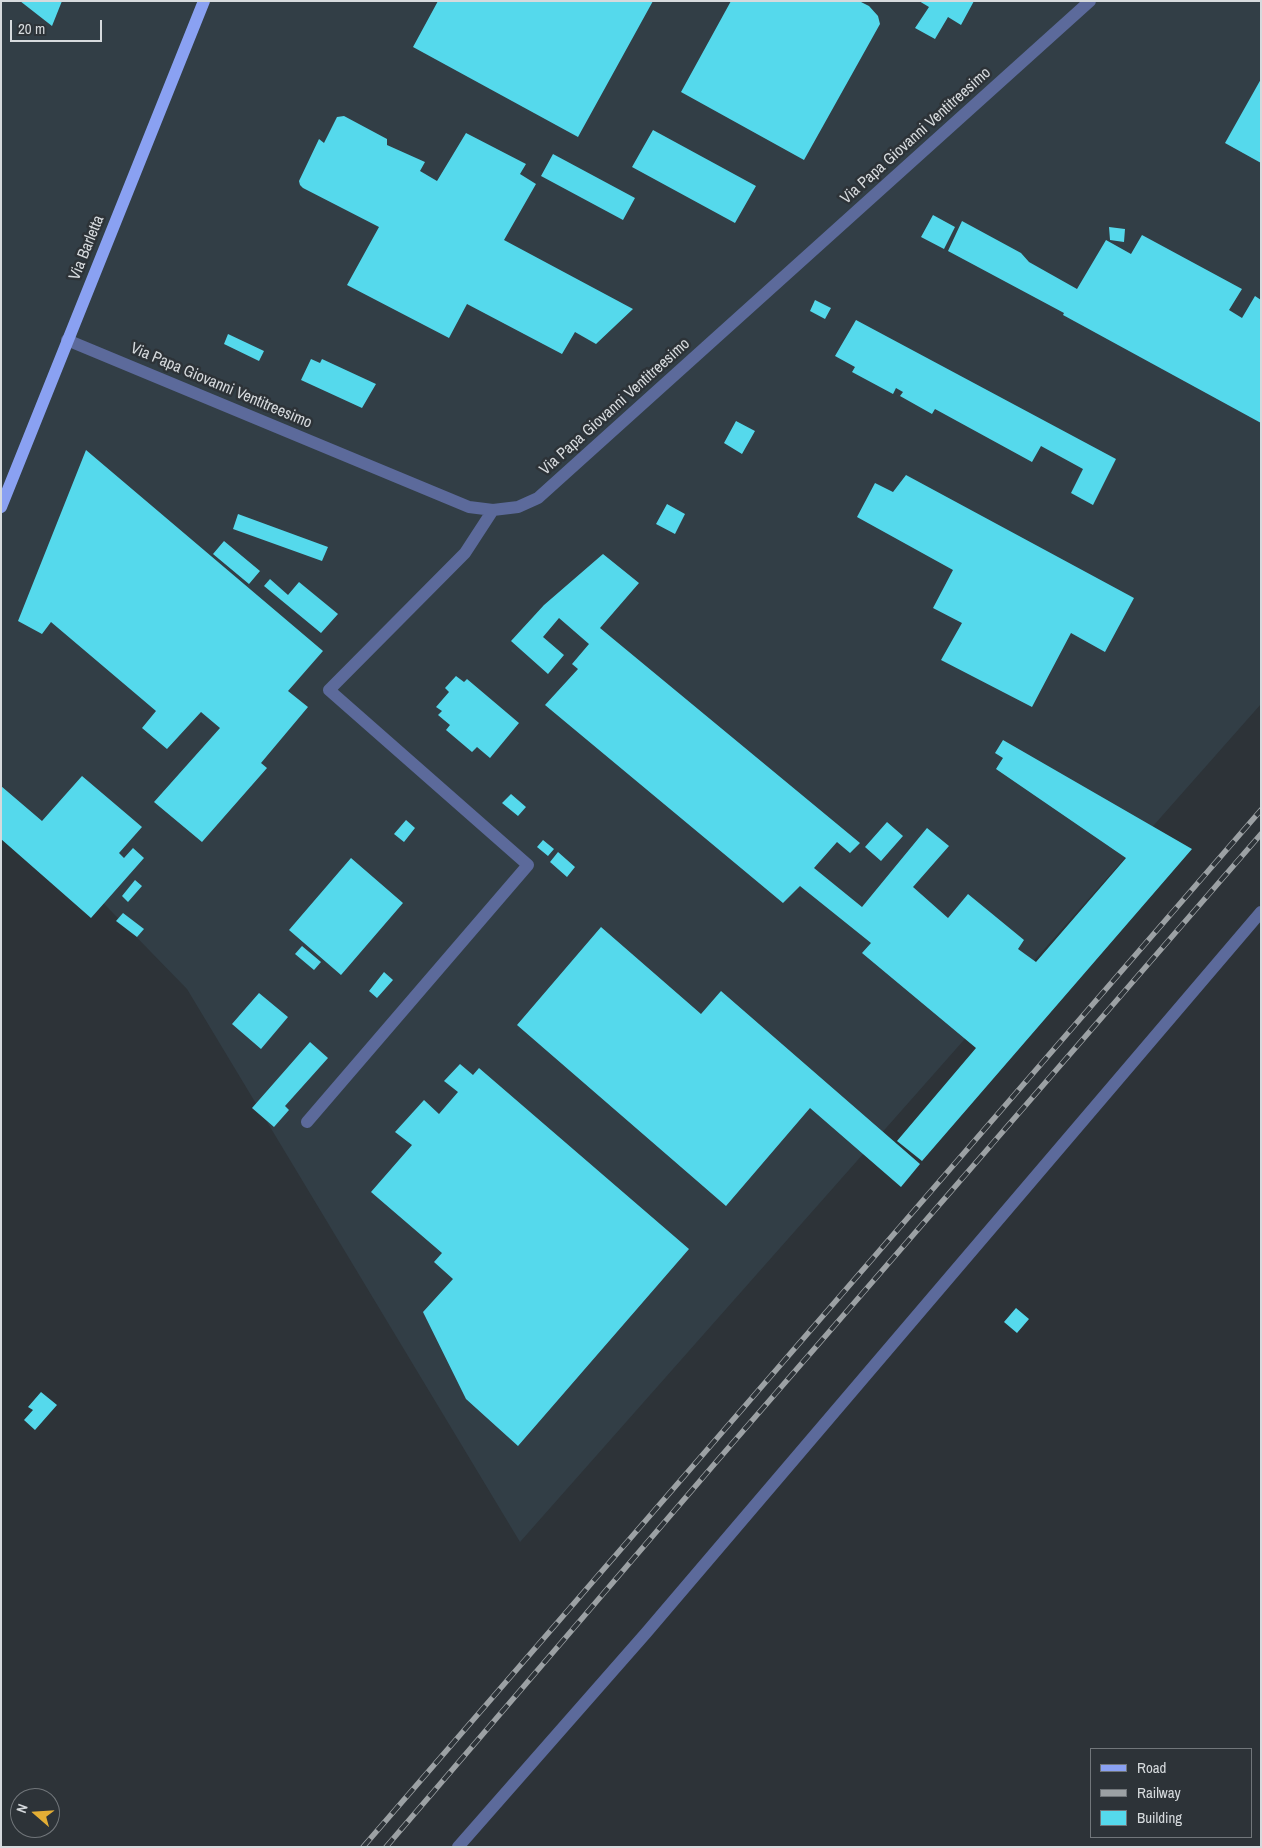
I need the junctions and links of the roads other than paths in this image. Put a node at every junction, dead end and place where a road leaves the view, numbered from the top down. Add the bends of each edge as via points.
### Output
1 (204, 1) edge
2 (1090, 1) edge
3 (67, 340) junction
4 (1, 507) edge
5 (493, 510) junction
6 (1261, 912) edge
7 (306, 1122) dead end
8 (458, 1847) edge

1 - 3 main road, Via Barletta
2 - 5 street, Via Papa Giovanni Ventitreesimo via 538,498 518,507
3 - 4 main road, Via Barletta
3 - 5 street, Via Papa Giovanni Ventitreesimo via 469,507
5 - 7 street via 466,553 329,690 528,865
6 - 8 street via 646,1633

